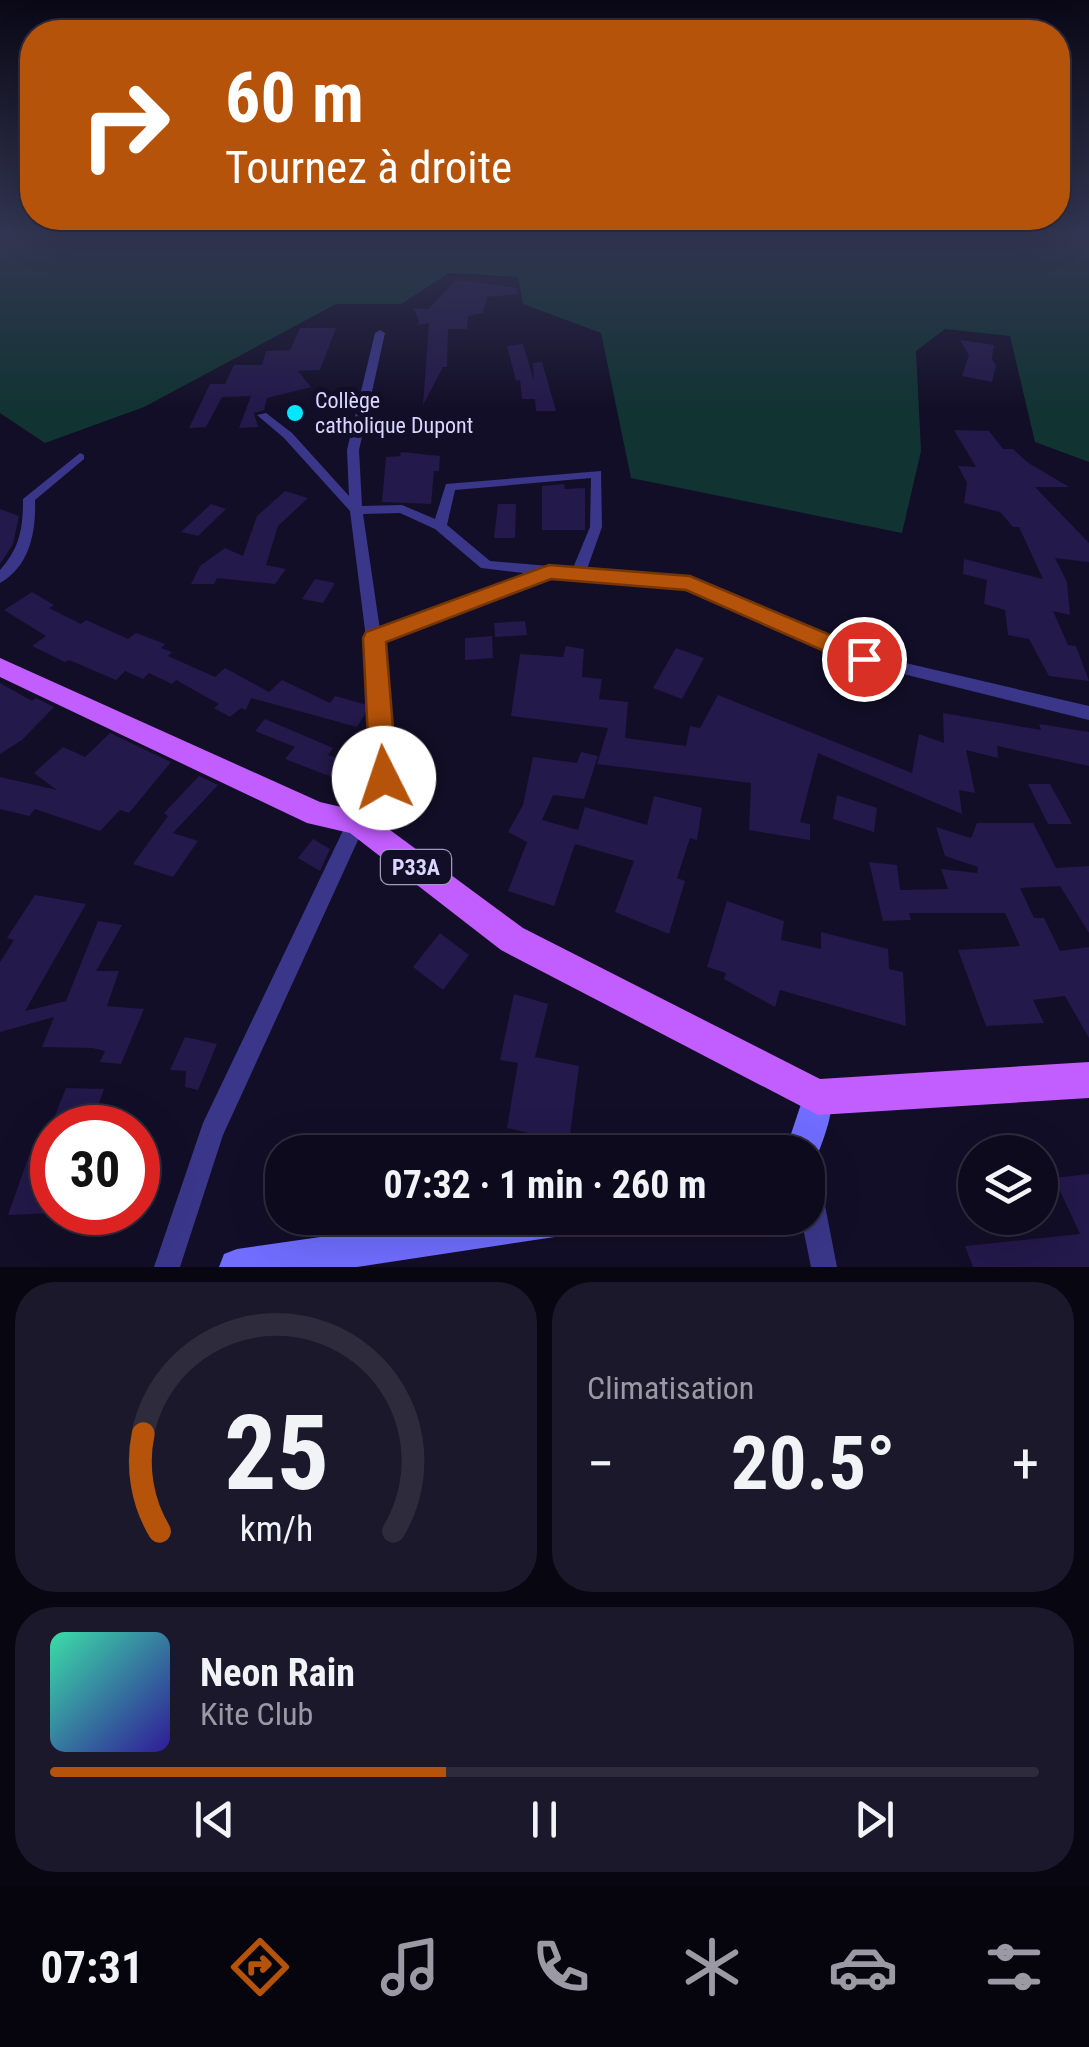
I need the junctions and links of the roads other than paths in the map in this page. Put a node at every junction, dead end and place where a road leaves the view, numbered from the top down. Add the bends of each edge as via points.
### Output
1 (380, 333) dead end
2 (262, 415) dead end
3 (80, 456) dead end
4 (356, 510) junction
5 (440, 526) junction
6 (549, 572) junction
7 (578, 574) junction
8 (0, 578) edge
9 (374, 638) junction
10 (0, 666) edge
11 (1089, 712) edge
12 (356, 822) junction
13 (1089, 1080) edge
14 (818, 1097) junction
15 (807, 1135) edge
16 (454, 1235) edge
17 (818, 1235) edge
18 (167, 1267) edge
19 (238, 1267) edge
20 (824, 1267) edge

1 - 4 street via 354,450
2 - 4 street via 280,426
3 - 8 street via 29,498 30,536
4 - 5 street via 402,510
4 - 9 street
5 - 6 street via 486,565
5 - 7 street via 450,486 597,474 596,526
6 - 7 street
6 - 9 street
7 - 11 street via 690,583 864,659
9 - 12 street via 384,778
10 - 12 main road, P33A via 316,814
12 - 14 main road, P33A via 512,939
12 - 18 street via 212,1132
13 - 14 main road
14 - 15 street
16 - 19 street
17 - 20 street

